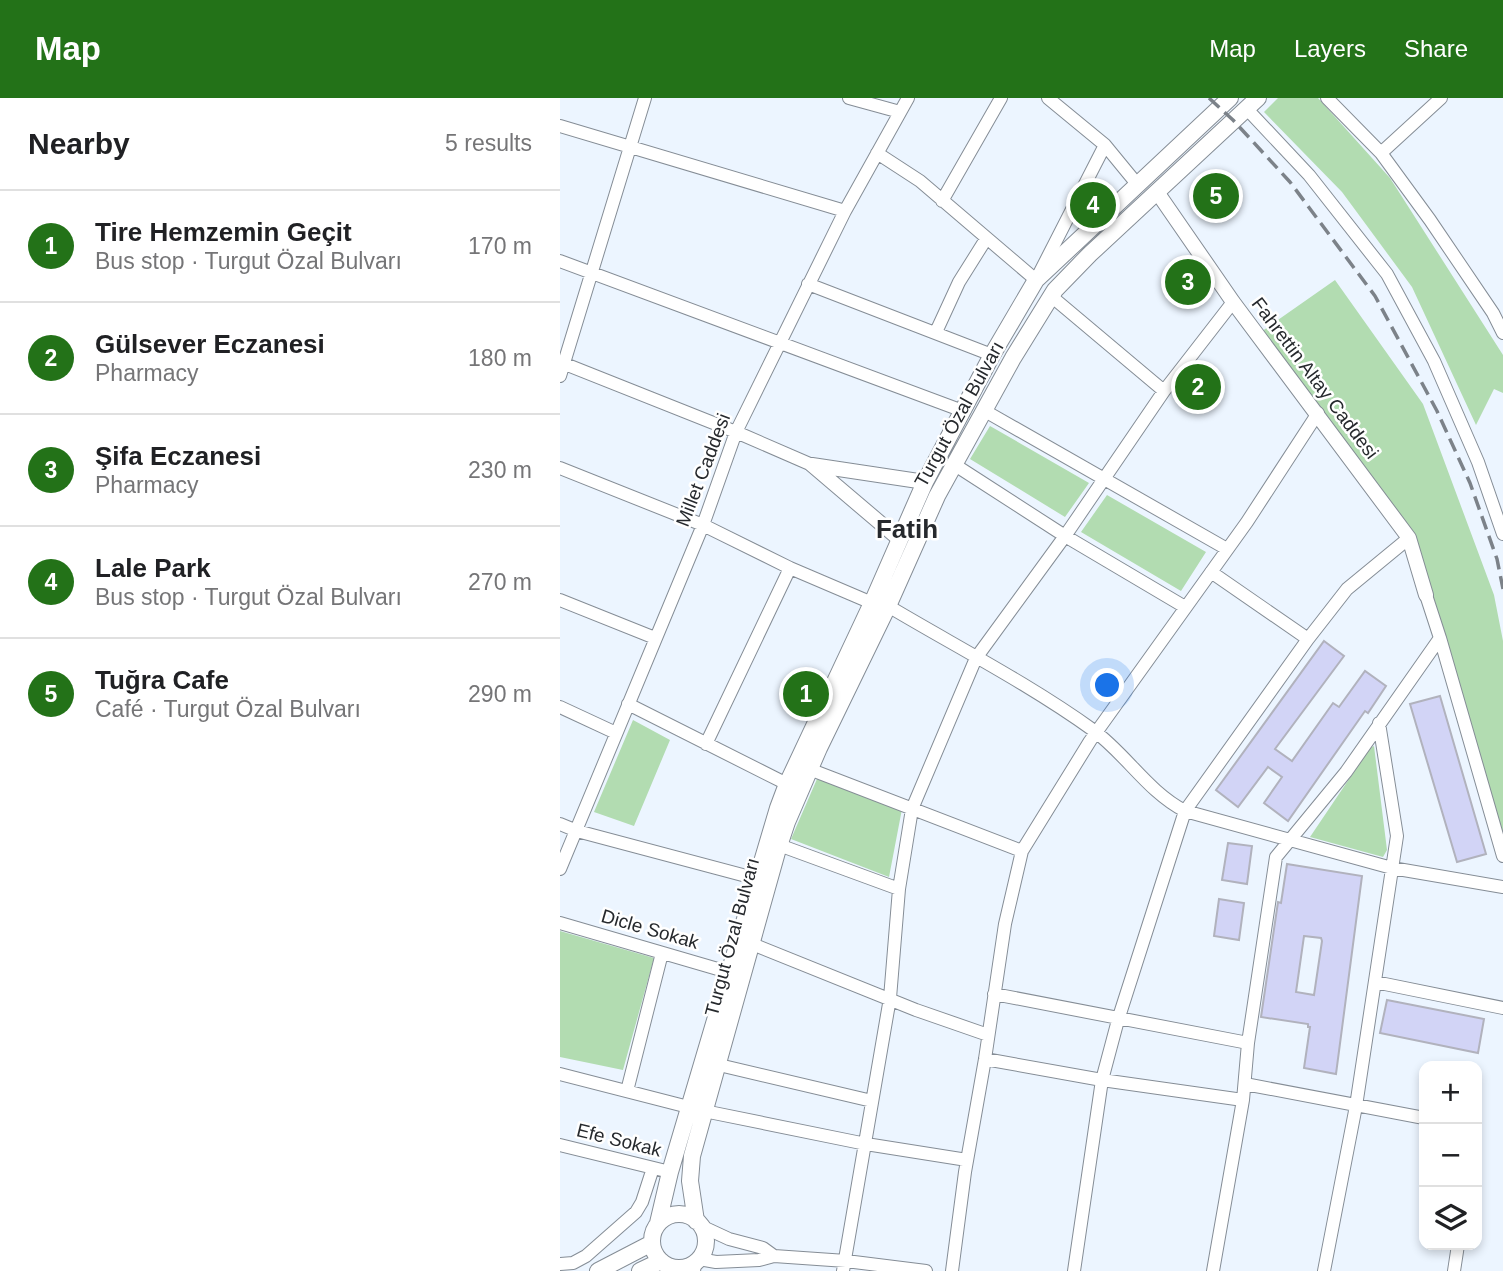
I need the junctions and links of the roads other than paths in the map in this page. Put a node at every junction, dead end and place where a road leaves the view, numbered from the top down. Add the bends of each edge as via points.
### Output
1 (645, 98) edge
2 (849, 98) edge
3 (908, 98) edge
4 (1001, 98) edge
5 (1048, 98) edge
6 (1230, 98) edge
7 (1441, 98) edge
8 (1333, 100) edge
9 (1252, 103) edge
10 (900, 112) junction
11 (560, 126) edge
12 (1105, 145) junction
13 (631, 147) junction
14 (877, 153) junction
15 (1381, 153) junction
16 (1137, 184) junction
17 (1157, 191) junction
18 (942, 201) junction
19 (845, 211) junction
20 (986, 239) junction
21 (560, 261) edge
22 (592, 273) junction
23 (1036, 280) junction
24 (808, 284) junction
25 (1051, 296) junction
26 (1233, 302) junction
27 (1498, 310) edge
28 (936, 332) junction
29 (1503, 333) edge
30 (779, 342) junction
31 (992, 355) junction
32 (561, 367) edge
33 (1164, 391) junction
34 (963, 411) junction
35 (985, 411) junction
36 (1318, 413) junction
37 (736, 432) junction
38 (812, 465) junction
39 (955, 465) junction
40 (560, 468) edge
41 (1106, 479) junction
42 (925, 482) junction
43 (703, 525) junction
44 (1503, 534) edge
45 (1065, 536) junction
46 (1409, 538) junction
47 (899, 539) junction
48 (1227, 549) junction
49 (790, 568) junction
50 (1211, 572) junction
51 (1426, 595) joint
52 (560, 600) edge
53 (880, 605) junction
54 (1185, 607) junction
55 (655, 638) junction
56 (1440, 638) junction
57 (1308, 639) junction
58 (976, 658) junction
59 (628, 704) junction
60 (560, 707) edge
61 (1379, 723) junction
62 (1096, 732) junction
63 (616, 733) junction
64 (706, 744) junction
65 (809, 769) junction
66 (787, 784) junction
67 (912, 809) junction
68 (1185, 811) junction
69 (560, 824) edge
70 (577, 831) junction
71 (1291, 840) junction
72 (779, 845) junction
73 (1022, 851) junction
74 (1503, 856) edge
75 (1392, 868) junction
76 (560, 869) edge
77 (762, 880) junction
78 (1503, 887) edge
79 (899, 889) junction
80 (560, 923) edge
81 (752, 944) junction
82 (662, 953) junction
83 (728, 972) junction
84 (1375, 982) junction
85 (994, 994) junction
86 (890, 998) junction
87 (1503, 1008) edge
88 (1118, 1020) junction
89 (988, 1035) junction
90 (1248, 1043) junction
91 (985, 1059) junction
92 (719, 1065) junction
93 (560, 1074) edge
94 (1102, 1080) junction
95 (1245, 1084) junction
96 (626, 1091) junction
97 (1243, 1100) junction
98 (872, 1101) junction
99 (1356, 1106) junction
100 (697, 1109) junction
101 (1419, 1117) edge
102 (866, 1144) junction
103 (560, 1145) edge
104 (967, 1160) junction
105 (653, 1168) junction
106 (670, 1172) junction
107 (658, 1223) junction
108 (699, 1223) junction
109 (652, 1243) junction
110 (1457, 1250) edge
111 (774, 1256) junction
112 (560, 1264) edge
113 (660, 1265) edge
114 (695, 1265) edge
115 (845, 1266) edge
116 (598, 1271) edge
117 (640, 1271) edge
118 (926, 1271) edge
119 (952, 1271) edge
120 (1074, 1271) edge
121 (1213, 1271) edge
122 (1324, 1271) edge
123 (1454, 1271) edge

1 - 13 street
2 - 10 street
3 - 10 street, Millet Caddesi
4 - 18 street
5 - 12 street
6 - 16 main road, Turgut Özal Bulvarı
7 - 15 street
8 - 15 street
9 - 17 main road, Turgut Özal Bulvarı
9 - 44 street via 1387,274 1434,361
10 - 14 street, Millet Caddesi
11 - 13 street
12 - 16 street
12 - 23 street
13 - 19 street
13 - 22 street
14 - 18 street
14 - 19 street, Millet Caddesi
15 - 27 street
16 - 23 main road, Turgut Özal Bulvarı
17 - 25 main road, Turgut Özal Bulvarı
17 - 26 street, Fahrettin Altay Caddesi
18 - 20 street
19 - 24 street, Millet Caddesi
20 - 23 street
20 - 28 street
21 - 22 street
22 - 30 street
22 - 32 street
23 - 31 main road, Turgut Özal Bulvarı
24 - 28 street
24 - 30 street, Millet Caddesi
25 - 33 street
25 - 35 main road, Turgut Özal Bulvarı
26 - 33 street
26 - 36 street, Fahrettin Altay Caddesi
27 - 29 street
28 - 31 street
30 - 34 street
30 - 37 street, Millet Caddesi
31 - 34 main road, Turgut Özal Bulvarı
32 - 37 street
33 - 41 street
34 - 42 main road, Turgut Özal Bulvarı
35 - 39 main road, Turgut Özal Bulvarı
35 - 41 street
36 - 46 street, Fahrettin Altay Caddesi
36 - 48 street
37 - 38 street
37 - 43 street, Millet Caddesi
38 - 42 street
38 - 47 street
39 - 45 street
39 - 53 main road, Turgut Özal Bulvarı
40 - 43 street
41 - 45 street
41 - 48 street
42 - 47 main road, Turgut Özal Bulvarı
43 - 49 street
43 - 55 street, Millet Caddesi
45 - 54 street
45 - 58 street
46 - 51 street, Fahrettin Altay Caddesi
46 - 57 street via 1347,589
47 - 53 main road, Turgut Özal Bulvarı
48 - 50 street
49 - 53 street
49 - 64 street
50 - 54 street
50 - 57 street
51 - 56 street
52 - 55 street
53 - 58 street
53 - 65 main road, Turgut Özal Bulvarı
53 - 66 main road, Turgut Özal Bulvarı
54 - 62 street
55 - 59 street, Millet Caddesi
56 - 61 street
56 - 74 street
57 - 68 street
58 - 62 street
58 - 67 street
59 - 63 street, Millet Caddesi
59 - 64 street
60 - 63 street
61 - 71 street
61 - 75 street via 1397,836
62 - 68 street via 1169,803
62 - 73 street
63 - 70 street, Millet Caddesi
64 - 66 street
65 - 67 street
65 - 72 main road, Turgut Özal Bulvarı
66 - 77 main road, Turgut Özal Bulvarı
67 - 73 street
67 - 79 street
68 - 71 street
68 - 88 street
69 - 70 street
70 - 76 street, Millet Caddesi
70 - 77 street
71 - 75 street
71 - 90 street via 1276,857
72 - 77 main road, Turgut Özal Bulvarı
72 - 79 street
73 - 85 street
75 - 78 street
75 - 84 street
77 - 81 main road, Turgut Özal Bulvarı
77 - 83 main road, Turgut Özal Bulvarı
79 - 86 street
80 - 82 street, Dicle Sokak
81 - 86 street
81 - 92 main road, Turgut Özal Bulvarı
82 - 83 street, Dicle Sokak
82 - 96 street
83 - 100 main road, Turgut Özal Bulvarı
84 - 87 street
84 - 99 street
85 - 88 street
85 - 89 street
86 - 89 street
86 - 98 street
88 - 90 street
88 - 94 street
89 - 91 street
90 - 95 street
91 - 94 street
91 - 104 street
92 - 98 street
92 - 100 main road, Turgut Özal Bulvarı
93 - 96 street
94 - 97 street
94 - 120 street
95 - 97 street
95 - 99 street
96 - 100 street
97 - 121 street
98 - 102 street
99 - 101 street
99 - 122 street
100 - 102 street
100 - 106 main road, Turgut Özal Bulvarı
100 - 108 main road, Turgut Özal Bulvarı via 690,1169
102 - 104 street
102 - 115 street
103 - 105 street, Efe Sokak
104 - 119 street
105 - 106 street, Efe Sokak
105 - 112 street via 636,1212 586,1256
106 - 107 main road, Turgut Özal Bulvarı
107 - 108 main road via 677,1214
107 - 109 main road
108 - 111 street
108 - 114 main road via 706,1239
109 - 113 main road
109 - 116 main road
110 - 123 street
111 - 114 street
111 - 115 street
113 - 114 main road
113 - 117 main road
115 - 118 street

